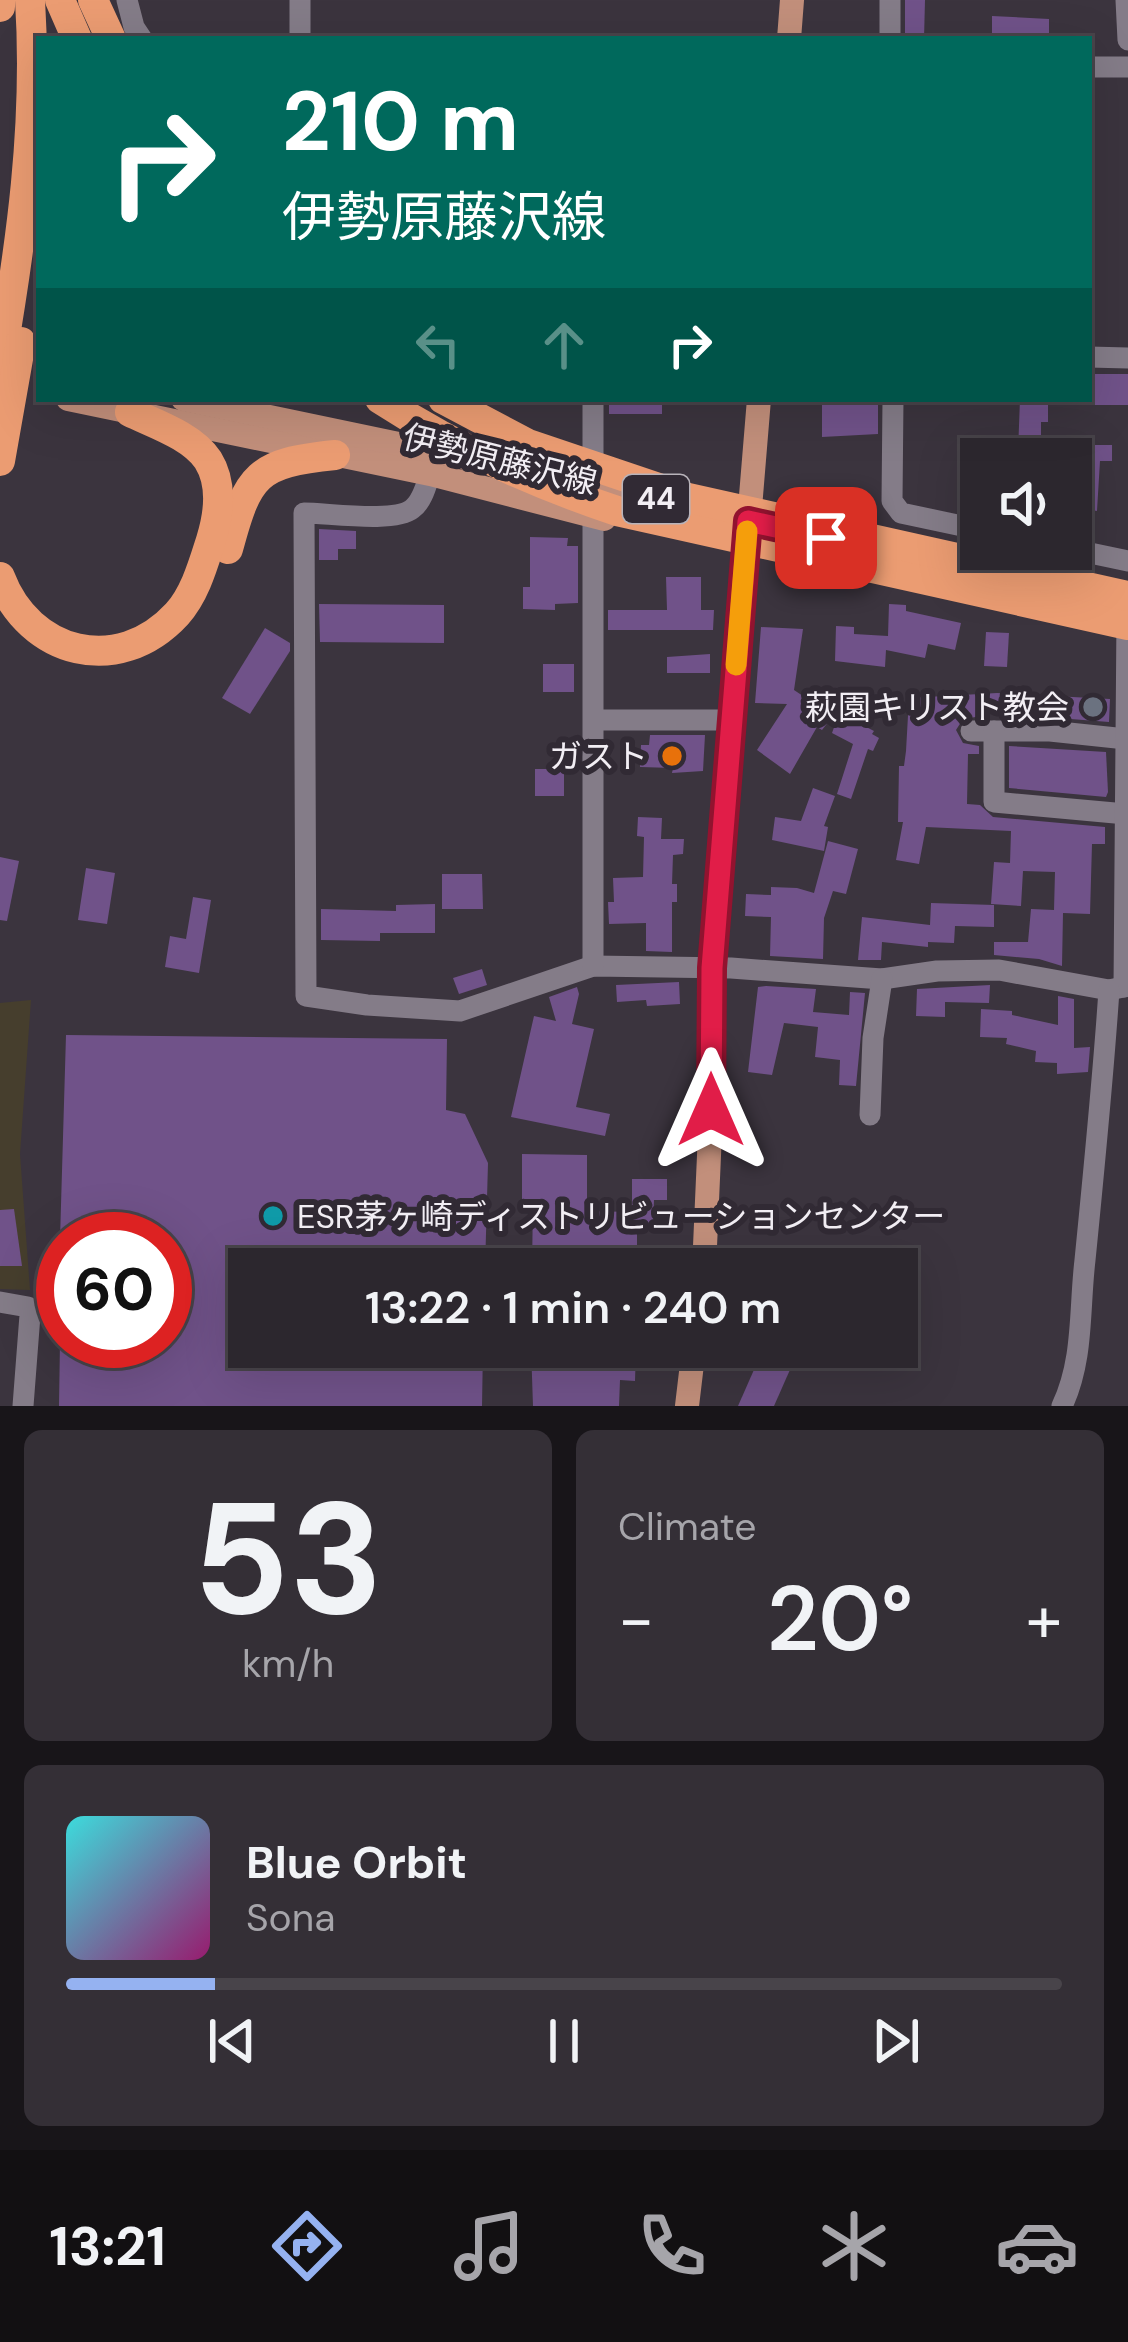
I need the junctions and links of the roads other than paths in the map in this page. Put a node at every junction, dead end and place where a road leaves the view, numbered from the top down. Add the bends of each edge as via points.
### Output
1 (30, 0) edge
2 (47, 0) edge
3 (62, 0) edge
4 (93, 0) edge
5 (127, 0) edge
6 (300, 0) edge
7 (792, 0) edge
8 (890, 0) edge
9 (1126, 0) edge
10 (49, 36) edge
11 (74, 36) edge
12 (110, 36) edge
13 (140, 36) edge
14 (300, 36) edge
15 (789, 36) edge
16 (890, 36) edge
17 (1128, 40) edge
18 (1092, 67) edge
19 (1128, 67) edge
20 (36, 246) edge
21 (7, 348) edge
22 (1092, 358) edge
23 (1128, 358) edge
24 (36, 367) edge
25 (0, 386) edge
26 (36, 392) edge
27 (82, 402) edge
28 (197, 402) edge
29 (385, 402) edge
30 (444, 402) edge
31 (449, 402) edge
32 (593, 402) edge
33 (759, 402) edge
34 (892, 402) edge
35 (130, 412) junction
36 (335, 455) junction
37 (452, 455) junction
38 (0, 460) edge
39 (430, 474) junction
40 (594, 484) junction
41 (594, 517) junction
42 (748, 521) junction
43 (960, 525) edge
44 (745, 549) junction
45 (1092, 553) edge
46 (960, 556) edge
47 (1128, 561) edge
48 (1019, 570) edge
49 (0, 577) edge
50 (1128, 599) edge
51 (0, 621) edge
52 (1128, 630) edge
53 (594, 720) junction
54 (731, 720) junction
55 (1126, 739) edge
56 (1127, 779) edge
57 (1126, 814) edge
58 (593, 966) junction
59 (712, 968) junction
60 (882, 979) junction
61 (1120, 988) edge
62 (870, 1114) dead end
63 (705, 1248) edge
64 (0, 1302) edge
65 (691, 1368) edge
66 (23, 1406) edge
67 (686, 1406) edge
68 (1062, 1406) edge

1 - 21 highway via 29,173
2 - 10 highway
3 - 11 highway
4 - 12 highway
5 - 13 street
6 - 14 street
7 - 15 main road
8 - 16 street
9 - 17 street
18 - 19 street
20 - 21 highway
21 - 24 main road
21 - 38 highway
22 - 23 street
25 - 26 main road
27 - 35 main road, 伊勢原藤沢線 / 44
28 - 37 main road, 伊勢原藤沢線 / 44
29 - 52 highway via 460,448 617,511
30 - 37 street
31 - 50 highway via 527,443 652,488
32 - 40 street
33 - 42 main road
34 - 43 street via 892,501 902,513
35 - 36 main road, 伊勢原藤沢線 / 44
35 - 49 highway via 196,447 219,490 206,557 178,613 130,645 68,647 17,613
36 - 39 main road, 伊勢原藤沢線 / 44
36 - 51 highway via 287,460 254,481 206,607 158,654 120,668 66,666 22,644
37 - 40 main road, 伊勢原藤沢線 / 44
39 - 41 main road, 伊勢原藤沢線 / 44
39 - 58 street via 410,512 304,512 306,996 460,1011
40 - 41 street
40 - 42 main road, 伊勢原藤沢線 / 44
41 - 44 main road, 伊勢原藤沢線 / 44
41 - 53 street
42 - 44 main road
42 - 46 main road, 伊勢原藤沢線 / 44
44 - 52 main road, 伊勢原藤沢線 / 44
44 - 54 main road
45 - 47 street
48 - 50 main road, 伊勢原藤沢線 / 44
50 - 52 street
52 - 55 street
53 - 54 street
53 - 58 street
54 - 59 main road
55 - 56 street
55 - 57 street via 982,731 994,802
56 - 57 street
57 - 61 street
58 - 59 street
59 - 60 street
59 - 63 main road
60 - 61 street via 999,970
60 - 62 street
61 - 68 street via 1081,1341
64 - 66 street via 28,1307
65 - 67 main road

